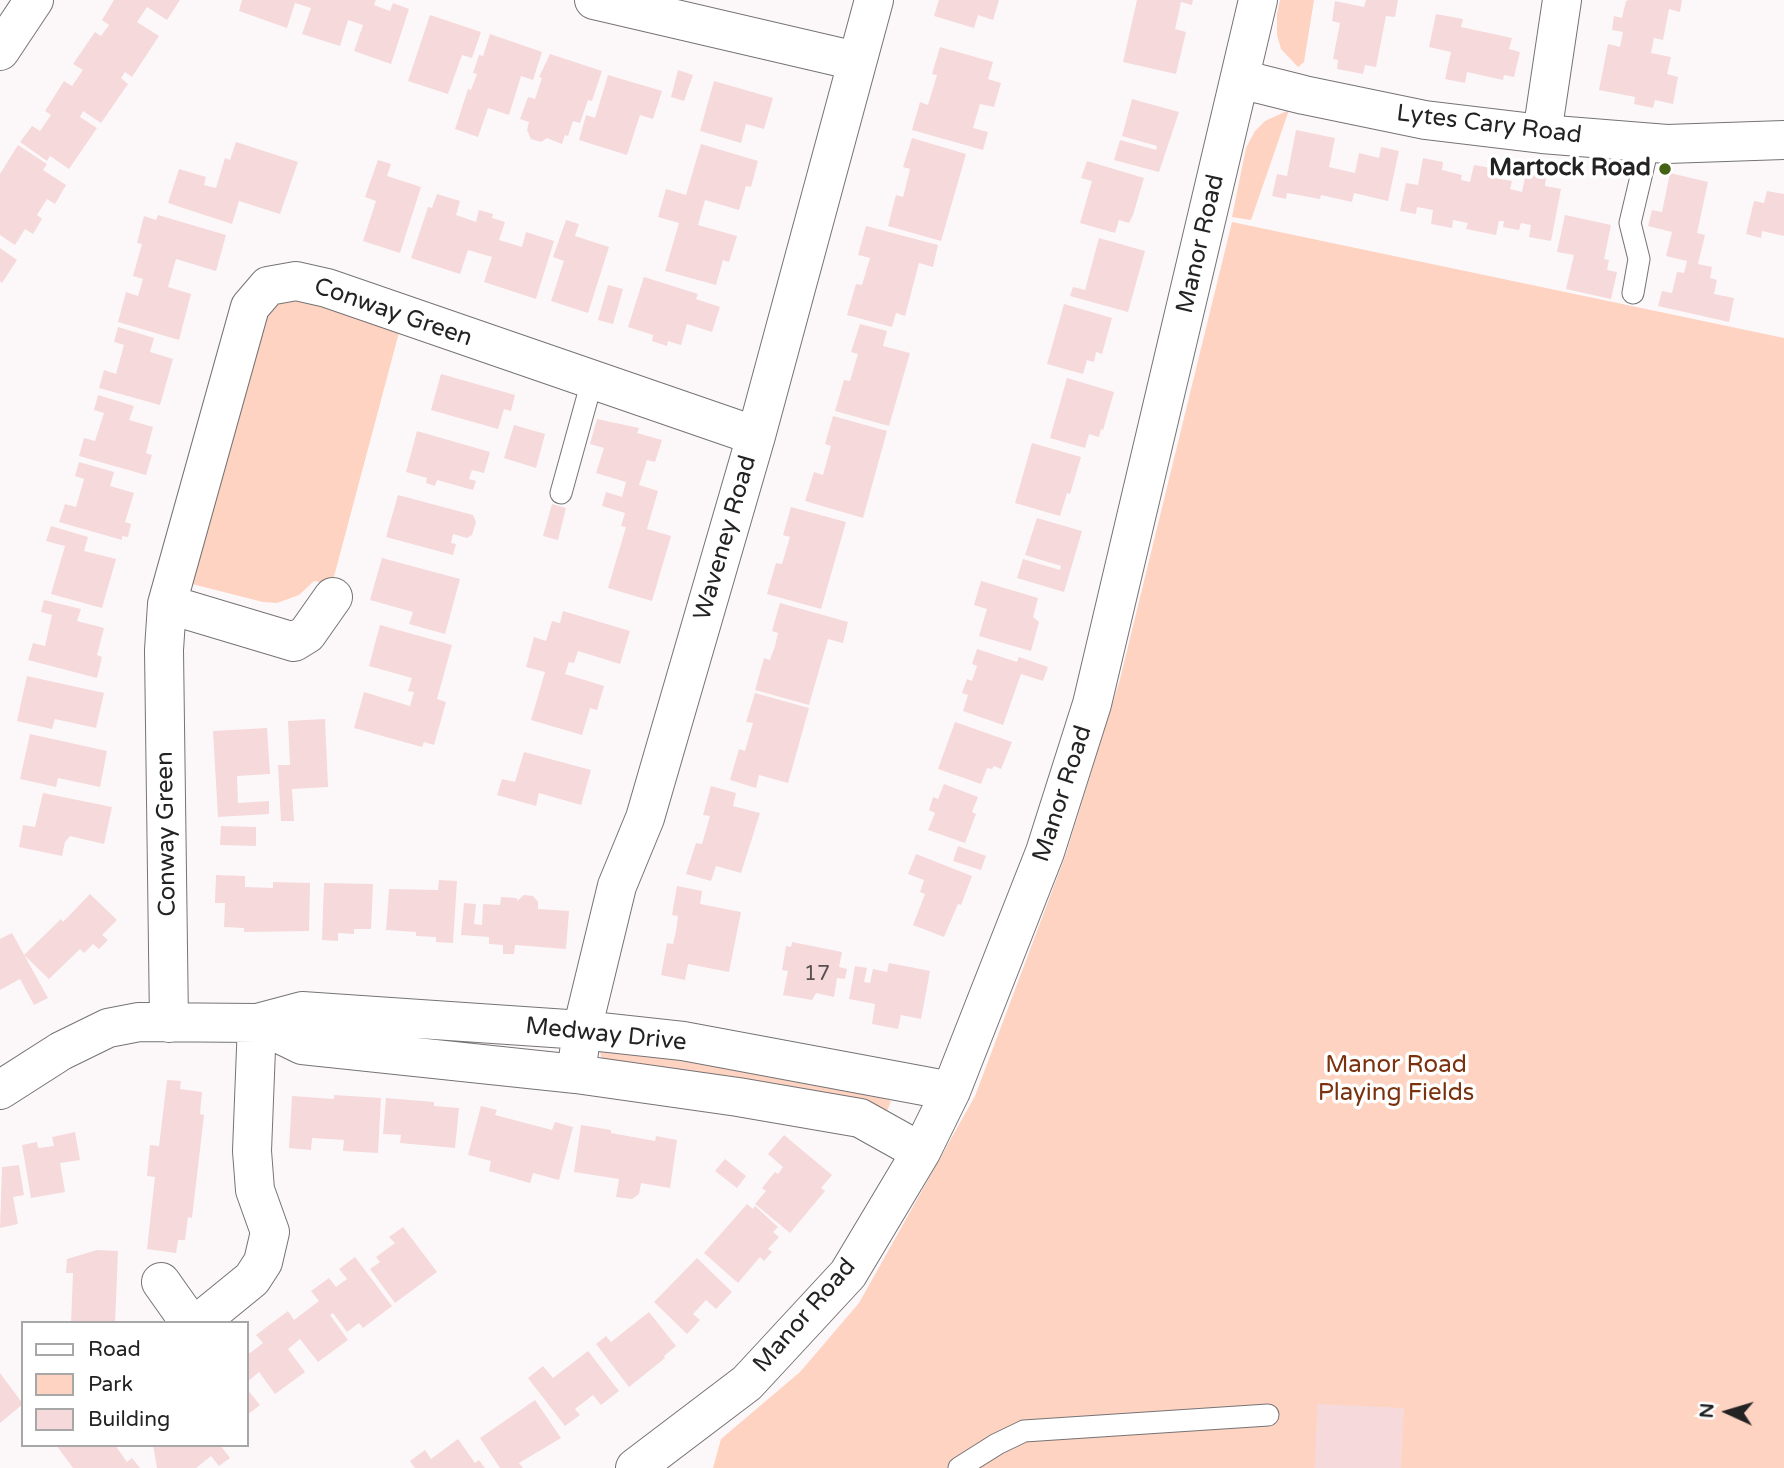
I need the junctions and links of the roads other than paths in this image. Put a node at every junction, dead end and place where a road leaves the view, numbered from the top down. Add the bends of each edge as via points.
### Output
1 (34, 0) edge
2 (594, 0) edge
3 (874, 0) edge
4 (1258, 0) edge
5 (1562, 0) edge
6 (0, 51) edge
7 (856, 61) junction
8 (1240, 79) junction
9 (1542, 134) junction
10 (1784, 140) edge
11 (1648, 143) junction
12 (1633, 293) dead end
13 (592, 380) junction
14 (755, 436) junction
15 (561, 494) dead end
16 (333, 597) dead end
17 (167, 604) junction
18 (169, 1023) junction
19 (257, 1023) junction
20 (582, 1030) junction
21 (576, 1074) junction
22 (0, 1090) edge
23 (951, 1091) junction
24 (921, 1152) junction
25 (161, 1282) dead end
26 (189, 1321) edge
27 (200, 1321) edge
28 (1268, 1415) dead end
29 (649, 1464) edge
30 (959, 1468) edge

1 - 6 street
2 - 7 street
3 - 7 street, Waveney Road
4 - 8 street, Manor Road
5 - 9 street
7 - 14 street, Waveney Road
8 - 9 street, Lytes Cary Road via 1425,120
8 - 23 street, Manor Road via 1093,704 1045,852
9 - 11 street, Lytes Cary Road
10 - 11 street, Lytes Cary Road
11 - 12 lane via 1630,223 1639,259
13 - 14 street, Conway Green
13 - 15 lane
13 - 17 street, Conway Green via 327,288 296,281 268,286 250,307
14 - 20 street, Waveney Road via 645,818 617,886
16 - 17 street via 307,634 294,642
17 - 18 street, Conway Green
18 - 19 street, Medway Drive
18 - 22 street, Medway Drive via 108,1028
19 - 20 street, Medway Drive via 302,1011
19 - 21 street, Medway Drive via 302,1045
19 - 27 street via 252,1151 255,1190 270,1232 263,1262 252,1279
20 - 21 street, Waveney Road
20 - 23 street, Medway Drive via 683,1041
21 - 24 street, Medway Drive via 860,1118
23 - 24 street, Manor Road
24 - 29 street, Manor Road via 848,1274 747,1383
25 - 26 street
28 - 30 lane via 1024,1431

